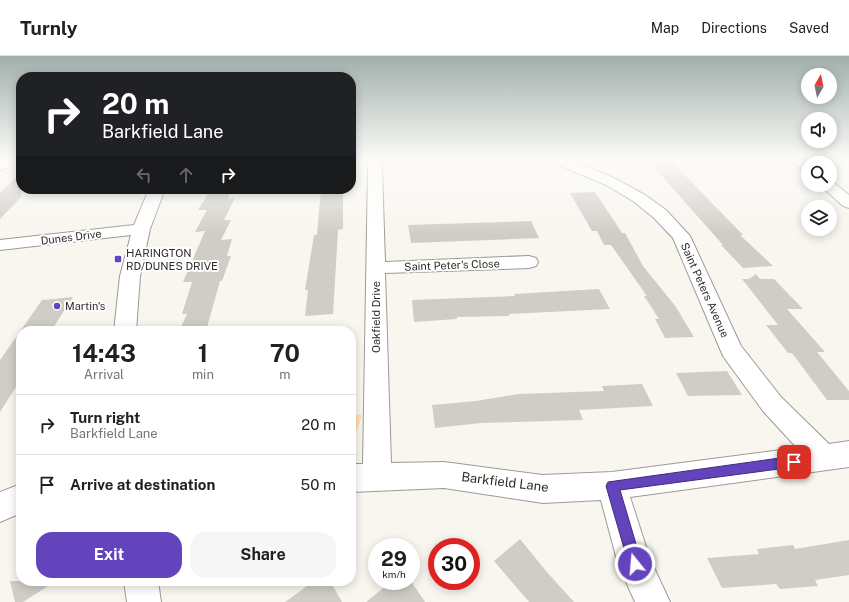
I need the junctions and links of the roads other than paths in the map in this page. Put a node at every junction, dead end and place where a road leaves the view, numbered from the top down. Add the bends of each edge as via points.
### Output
1 (375, 184) edge
2 (615, 184) edge
3 (836, 192) edge
4 (155, 194) edge
5 (849, 203) edge
6 (141, 229) junction
7 (0, 245) edge
8 (529, 262) dead end
9 (376, 268) junction
10 (125, 326) edge
11 (836, 456) edge
12 (364, 477) edge
13 (612, 486) junction
14 (16, 500) edge
15 (0, 507) edge
16 (142, 586) edge
17 (144, 602) edge
18 (653, 602) edge

1 - 9 street, Oakfield Drive
2 - 11 street, Saint Peters Avenue via 660,214 681,236 731,350 772,404
3 - 5 street
4 - 6 street
6 - 7 street, Dunes Drive
6 - 10 street via 130,276
8 - 9 street, Saint Peter's Close
9 - 12 street, Oakfield Drive
11 - 13 street, Barkfield Lane
12 - 13 street, Barkfield Lane via 444,475 543,489
13 - 18 street via 635,564
14 - 15 street
16 - 17 street

